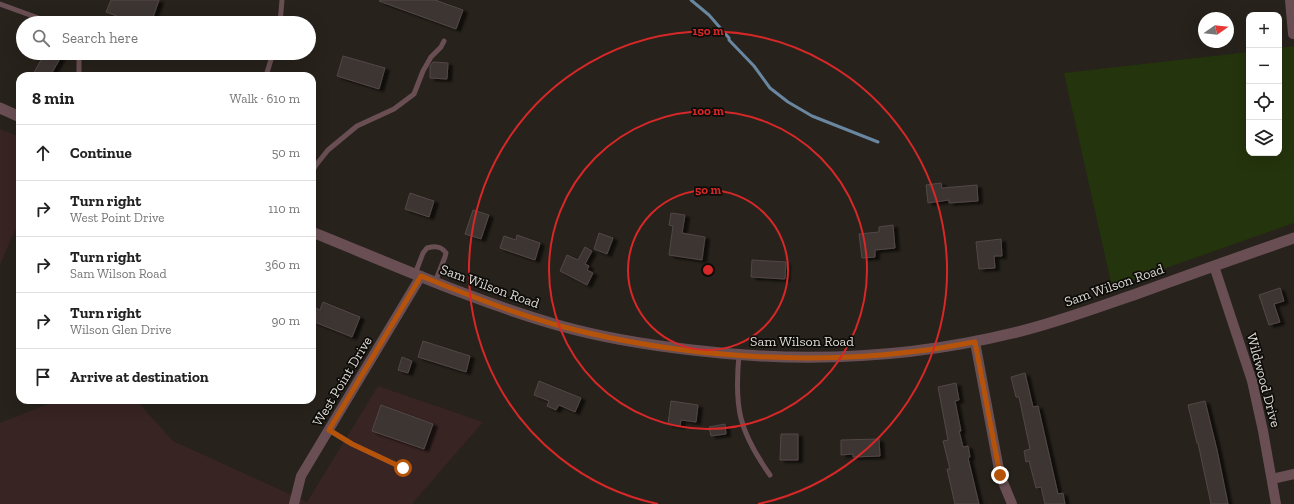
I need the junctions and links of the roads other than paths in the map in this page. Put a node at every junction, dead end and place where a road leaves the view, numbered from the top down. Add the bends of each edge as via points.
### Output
1 (282, 0) edge
2 (1290, 0) edge
3 (0, 4) edge
4 (33, 16) edge
5 (281, 16) edge
6 (1293, 34) dead end
7 (444, 41) dead end
8 (79, 60) edge
9 (271, 60) edge
10 (79, 72) edge
11 (267, 72) edge
12 (0, 108) edge
13 (16, 115) edge
14 (316, 166) edge
15 (316, 234) edge
16 (1294, 238) edge
17 (1214, 266) junction
18 (418, 275) junction
19 (435, 282) junction
20 (975, 342) junction
21 (739, 355) junction
22 (329, 430) junction
23 (403, 468) dead end
24 (1294, 474) edge
25 (770, 475) dead end
26 (1272, 479) junction
27 (294, 504) edge
28 (1012, 504) edge
29 (1276, 504) edge

1 - 5 lane
2 - 6 street
3 - 4 lane
7 - 14 lane via 423,71 414,94 394,109 357,126 328,150
8 - 10 lane
9 - 11 lane
12 - 13 street
15 - 18 street, Sam Wilson Road
16 - 17 street, Sam Wilson Road
17 - 20 street, Sam Wilson Road via 1079,314
17 - 26 street, Wildwood Drive via 1252,380
18 - 19 street, Sam Wilson Road
18 - 19 lane via 423,253 427,248 443,249 446,253
18 - 22 street, West Point Drive
19 - 21 street, Sam Wilson Road via 497,306 587,332 661,346
20 - 21 street, Sam Wilson Road via 866,356
20 - 28 street via 1000,475
21 - 25 lane via 736,384 741,423 756,455
22 - 23 lane
22 - 27 street, West Point Drive via 301,476
24 - 26 street
26 - 29 street, Wildwood Drive

